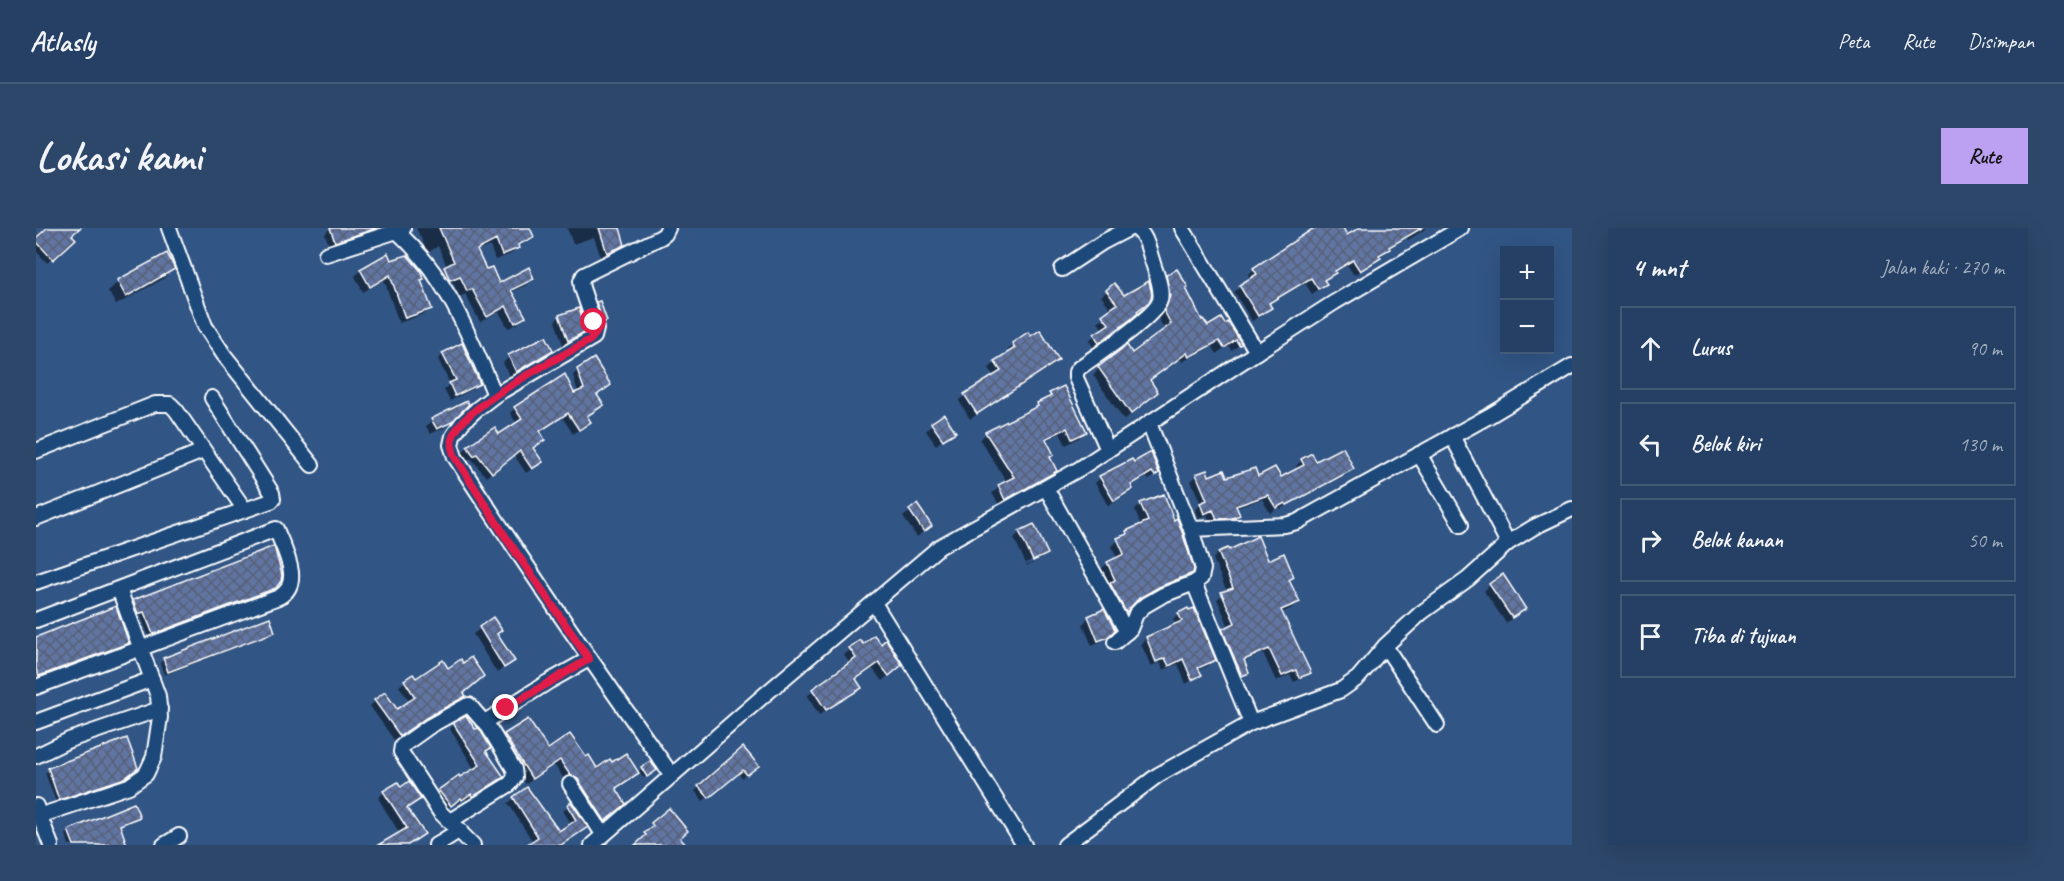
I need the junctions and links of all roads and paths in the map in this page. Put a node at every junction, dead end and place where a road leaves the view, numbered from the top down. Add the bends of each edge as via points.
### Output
1 (169, 228) edge
2 (668, 228) edge
3 (1130, 228) edge
4 (1135, 228) edge
5 (1182, 228) edge
6 (1461, 228) edge
7 (398, 229) edge
8 (326, 254) dead end
9 (1062, 269) dead end
10 (1257, 352) junction
11 (1572, 366) edge
12 (495, 395) junction
13 (212, 398) dead end
14 (1149, 423) junction
15 (1452, 436) junction
16 (1108, 450) junction
17 (36, 451) edge
18 (204, 451) junction
19 (1419, 454) junction
20 (312, 465) dead end
21 (1046, 488) junction
22 (1572, 509) edge
23 (245, 510) junction
24 (36, 518) edge
25 (1461, 525) dead end
26 (1191, 529) junction
27 (1508, 543) junction
28 (36, 582) edge
29 (1194, 583) junction
30 (119, 589) junction
31 (874, 603) junction
32 (36, 620) edge
33 (1127, 632) junction
34 (1115, 642) dead end
35 (1386, 646) junction
36 (140, 647) junction
37 (589, 659) junction
38 (152, 679) junction
39 (36, 687) edge
40 (160, 709) junction
41 (485, 721) junction
42 (36, 722) edge
43 (1251, 723) junction
44 (1437, 725) dead end
45 (36, 756) edge
46 (672, 774) junction
47 (570, 784) dead end
48 (37, 813) edge
49 (455, 826) junction
50 (603, 834) junction
51 (179, 836) dead end
52 (51, 845) edge
53 (164, 845) edge
54 (436, 845) edge
55 (473, 845) edge
56 (592, 845) edge
57 (1024, 845) edge
58 (1065, 845) edge

1 - 20 street via 205,326
2 - 12 street via 661,237 581,278 596,329 594,337
3 - 9 street
4 - 16 street via 1147,244 1158,283 1159,303 1145,319 1076,372
5 - 10 street
6 - 10 street
7 - 8 street
7 - 12 street via 453,300
10 - 14 street
11 - 15 street
12 - 37 street via 462,423 452,439 453,451
13 - 23 street via 273,496 266,504
14 - 16 street
14 - 26 street
15 - 19 street
15 - 27 street
16 - 21 street
17 - 18 street via 163,403 176,410
18 - 23 street
18 - 24 street
19 - 25 street
19 - 26 street via 1297,522
21 - 31 street via 939,547
21 - 33 street
22 - 27 street
23 - 28 street
26 - 29 street via 1203,569 1201,578
27 - 35 street
29 - 33 street via 1144,606
29 - 43 street
30 - 32 street
30 - 36 street
30 - 36 street via 275,526 291,572 290,587 285,593
31 - 46 street
31 - 57 street
33 - 34 street
35 - 43 street via 1358,678 1341,690
35 - 44 street
36 - 38 street
36 - 39 street
37 - 41 street
37 - 46 street
38 - 40 street
38 - 42 street
40 - 45 street via 69,740
40 - 48 street via 154,757 146,774 129,786
41 - 49 street via 514,769 515,779
41 - 49 street via 469,705 430,726 401,749 440,812
43 - 58 street via 1158,775
46 - 50 street
47 - 50 street
48 - 52 street
49 - 54 street
49 - 55 street
50 - 56 street
51 - 53 street

